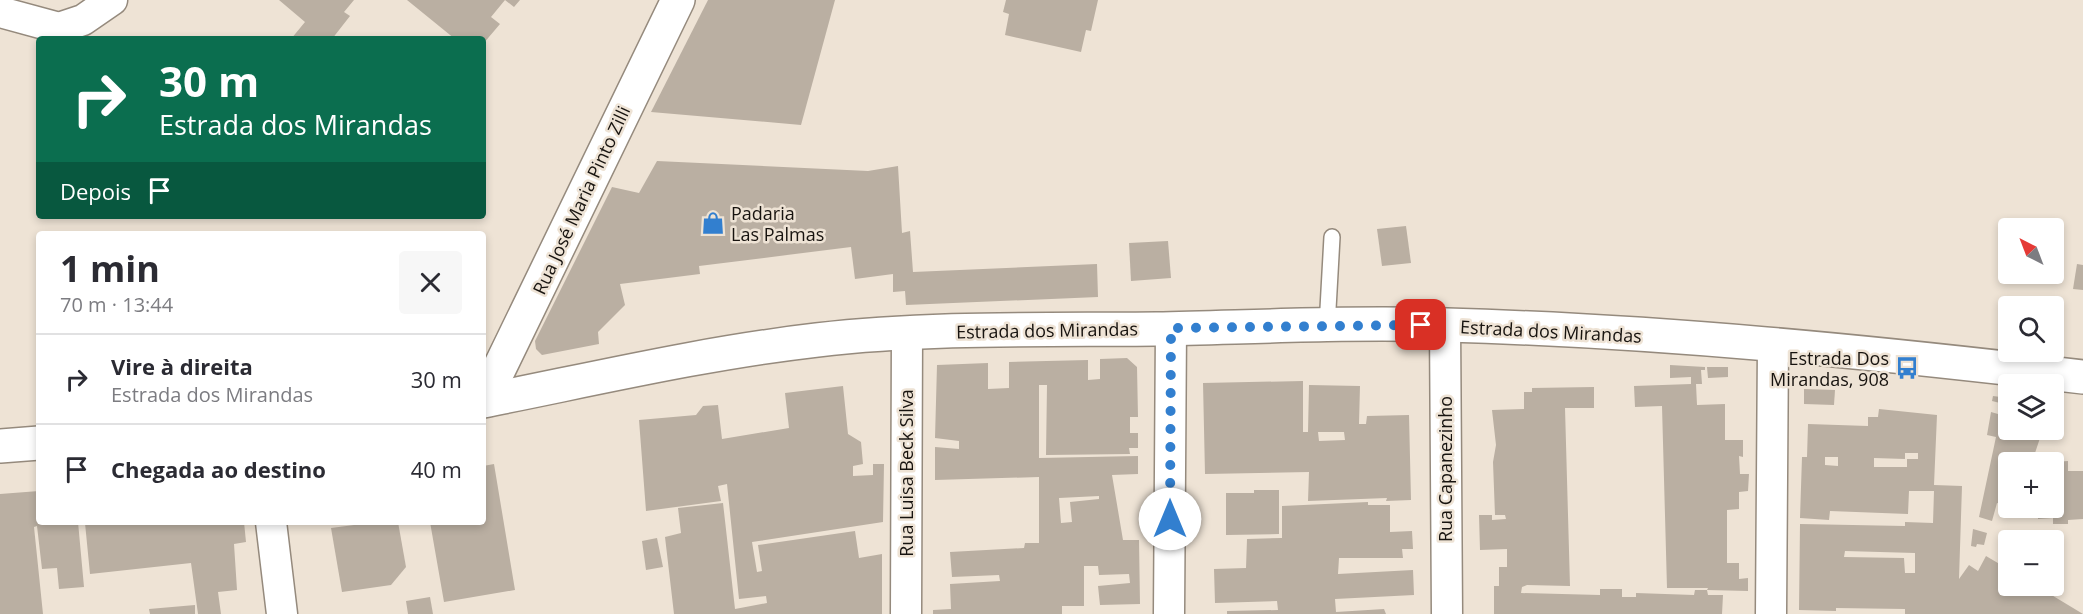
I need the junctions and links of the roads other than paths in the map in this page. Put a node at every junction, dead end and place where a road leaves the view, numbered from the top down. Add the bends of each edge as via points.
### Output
1 (112, 0) edge
2 (678, 0) edge
3 (0, 12) edge
4 (1332, 237) dead end
5 (1445, 325) junction
6 (1328, 327) junction
7 (1171, 328) junction
8 (907, 333) junction
9 (1773, 344) junction
10 (2083, 377) edge
11 (486, 397) edge
12 (486, 401) edge
13 (36, 443) edge
14 (0, 446) edge
15 (271, 525) edge
16 (282, 614) edge
17 (906, 614) edge
18 (1169, 614) edge
19 (1447, 614) edge
20 (1771, 614) edge

1 - 3 street via 83,20 59,28
2 - 11 street, Rua José Maria Pinto Zilli
4 - 6 lane
5 - 6 street, Estrada dos Mirandas
5 - 9 street, Estrada dos Mirandas
5 - 19 street, Rua Capanezinho
6 - 7 street, Estrada dos Mirandas
7 - 8 street, Estrada dos Mirandas
7 - 18 street
8 - 12 street, Estrada dos Mirandas via 818,339 693,357
8 - 17 street, Rua Luisa Beck Silva
9 - 10 street, Estrada dos Mirandas
9 - 20 street
13 - 14 street
15 - 16 street

